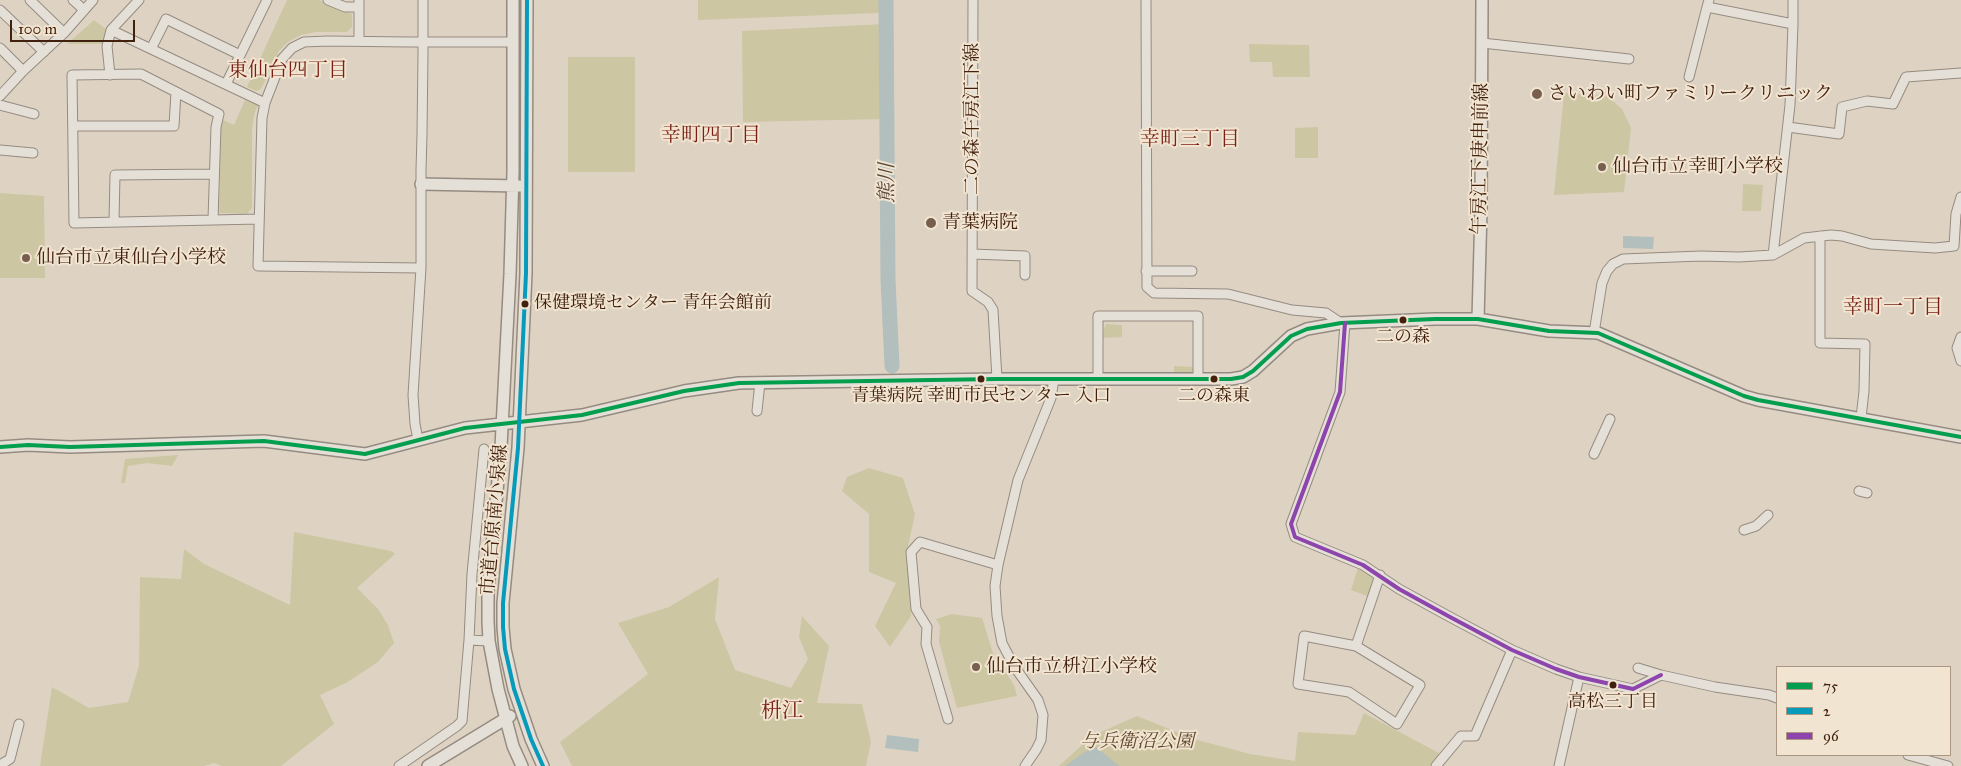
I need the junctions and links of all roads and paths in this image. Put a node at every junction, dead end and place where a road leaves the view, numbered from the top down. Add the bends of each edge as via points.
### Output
1 (30, 0) edge
2 (73, 0) edge
3 (93, 0) edge
4 (139, 0) edge
5 (267, 0) edge
6 (328, 0) edge
7 (423, 0) edge
8 (513, 0) edge
9 (527, 0) edge
10 (973, 0) edge
11 (1146, 0) edge
12 (1482, 0) edge
13 (1793, 0) edge
14 (1708, 3) edge
15 (359, 4) edge
16 (0, 10) edge
17 (84, 10) junction
18 (1793, 24) junction
19 (111, 30) junction
20 (64, 33) junction
21 (359, 41) junction
22 (423, 42) junction
23 (512, 42) junction
24 (1482, 43) junction
25 (0, 48) edge
26 (151, 49) junction
27 (44, 52) junction
28 (240, 55) junction
29 (1629, 59) dead end
30 (24, 71) junction
31 (1961, 73) edge
32 (110, 75) junction
33 (1689, 77) dead end
34 (226, 84) junction
35 (176, 92) junction
36 (0, 96) edge
37 (265, 103) junction
38 (0, 105) edge
39 (34, 114) dead end
40 (73, 126) junction
41 (1788, 128) junction
42 (0, 150) edge
43 (33, 153) dead end
44 (214, 174) junction
45 (421, 184) junction
46 (512, 186) junction
47 (526, 186) junction
48 (1961, 197) edge
49 (213, 219) junction
50 (259, 219) junction
51 (114, 222) junction
52 (1820, 236) junction
53 (1958, 247) edge
54 (972, 254) junction
55 (1773, 255) junction
56 (421, 268) junction
57 (1146, 271) junction
58 (1192, 271) dead end
59 (1025, 275) dead end
60 (1478, 319) junction
61 (1343, 323) junction
62 (1594, 333) junction
63 (1961, 338) edge
64 (1961, 361) edge
65 (997, 379) junction
66 (1054, 379) junction
67 (1098, 379) junction
68 (1198, 379) junction
69 (760, 382) junction
70 (757, 411) dead end
71 (1610, 418) dead end
72 (1861, 418) junction
73 (519, 422) junction
74 (502, 424) junction
75 (1961, 437) edge
76 (418, 440) junction
77 (0, 447) edge
78 (484, 449) dead end
79 (1594, 454) dead end
80 (1768, 515) dead end
81 (1744, 530) dead end
82 (998, 565) junction
83 (1380, 575) junction
84 (469, 640) junction
85 (489, 642) junction
86 (1356, 646) junction
87 (1512, 650) junction
88 (1638, 668) dead end
89 (1661, 676) junction
90 (1579, 677) junction
91 (1776, 698) edge
92 (520, 710) junction
93 (505, 718) junction
94 (948, 719) dead end
95 (19, 724) dead end
96 (1912, 756) edge
97 (0, 765) edge
98 (400, 766) edge
99 (428, 766) edge
100 (522, 766) edge
101 (543, 766) edge
102 (1025, 766) edge
103 (1436, 766) edge
104 (1559, 766) edge
105 (1948, 766) edge

1 - 20 street
2 - 17 street
3 - 17 street
4 - 19 street
5 - 28 street
6 - 15 street via 345,7
7 - 22 street
8 - 23 street, 市道台原南小泉線
9 - 47 street, 市道台原南小泉線
10 - 54 street, 二の森午房江下線
11 - 57 street
12 - 24 street, 午房江下庚申前線
13 - 18 street
14 - 18 street
14 - 33 street
15 - 21 street
16 - 27 street
17 - 20 street
18 - 41 street
19 - 26 street
19 - 32 street via 107,46
20 - 27 street
21 - 22 street
21 - 37 street via 304,42 292,48 282,59
22 - 23 street
22 - 45 street
23 - 46 street, 市道台原南小泉線
24 - 29 street
24 - 60 street, 午房江下庚申前線
25 - 30 street
26 - 28 street via 166,19
26 - 34 street
27 - 30 street
28 - 34 street
30 - 36 street
31 - 41 street via 1906,77 1893,104 1867,101 1842,107 1839,134
32 - 35 street via 141,74
32 - 40 street via 72,75
34 - 37 street
35 - 40 street via 174,126
35 - 44 street via 219,114
37 - 50 street
38 - 39 street
40 - 51 street via 74,223
41 - 55 street
42 - 43 street
44 - 49 street
44 - 51 street via 115,175
45 - 46 street
45 - 56 street
46 - 47 street
46 - 74 street, 市道台原南小泉線
47 - 73 street, 市道台原南小泉線 via 526,273
48 - 53 street via 1956,214
49 - 50 street
49 - 51 street
50 - 56 street via 258,266
52 - 53 street via 1842,236 1871,244
52 - 55 street via 1804,238
52 - 72 street via 1820,344 1865,344
54 - 59 street via 1025,256
54 - 65 street, 二の森午房江下線 via 972,291 988,302 993,310
55 - 62 street via 1623,259 1613,264 1602,283
56 - 76 street via 413,395
57 - 58 street
57 - 61 street via 1147,287 1154,292 1228,294 1292,310 1326,313
60 - 61 street
60 - 62 street via 1549,331
61 - 68 street via 1307,329 1291,336 1253,372 1243,377
61 - 83 street via 1340,392 1291,524 1296,536
62 - 72 street via 1744,396
63 - 64 street via 1957,348
65 - 66 street
65 - 69 street
66 - 67 street
66 - 82 street via 1052,398 1018,480
67 - 68 street
67 - 68 street via 1098,316 1198,316
69 - 70 street
69 - 73 street via 684,391 582,415
71 - 79 street
72 - 75 street
73 - 74 street
73 - 92 street, 市道台原南小泉線 via 503,627
74 - 76 street via 465,428
74 - 85 street, 市道台原南小泉線 via 488,590
76 - 77 street via 365,454 264,441
78 - 84 street
80 - 81 street via 1756,526
82 - 94 street via 920,542 911,552 916,610 927,627 926,644
82 - 102 street via 995,586 1002,643 1038,700 1043,715 1041,740
83 - 86 street
83 - 87 street via 1399,589
84 - 85 street
84 - 98 street via 462,720
85 - 93 street, 市道台原南小泉線
86 - 86 street via 1420,685 1397,724 1349,692 1298,684 1304,636
87 - 90 street
87 - 103 street via 1475,736 1461,736
88 - 89 street
89 - 90 street via 1633,689
89 - 91 street
90 - 104 street
92 - 93 street
92 - 101 street, 市道台原南小泉線
93 - 99 street
93 - 100 street, 市道台原南小泉線
95 - 97 street via 10,759
96 - 105 street

